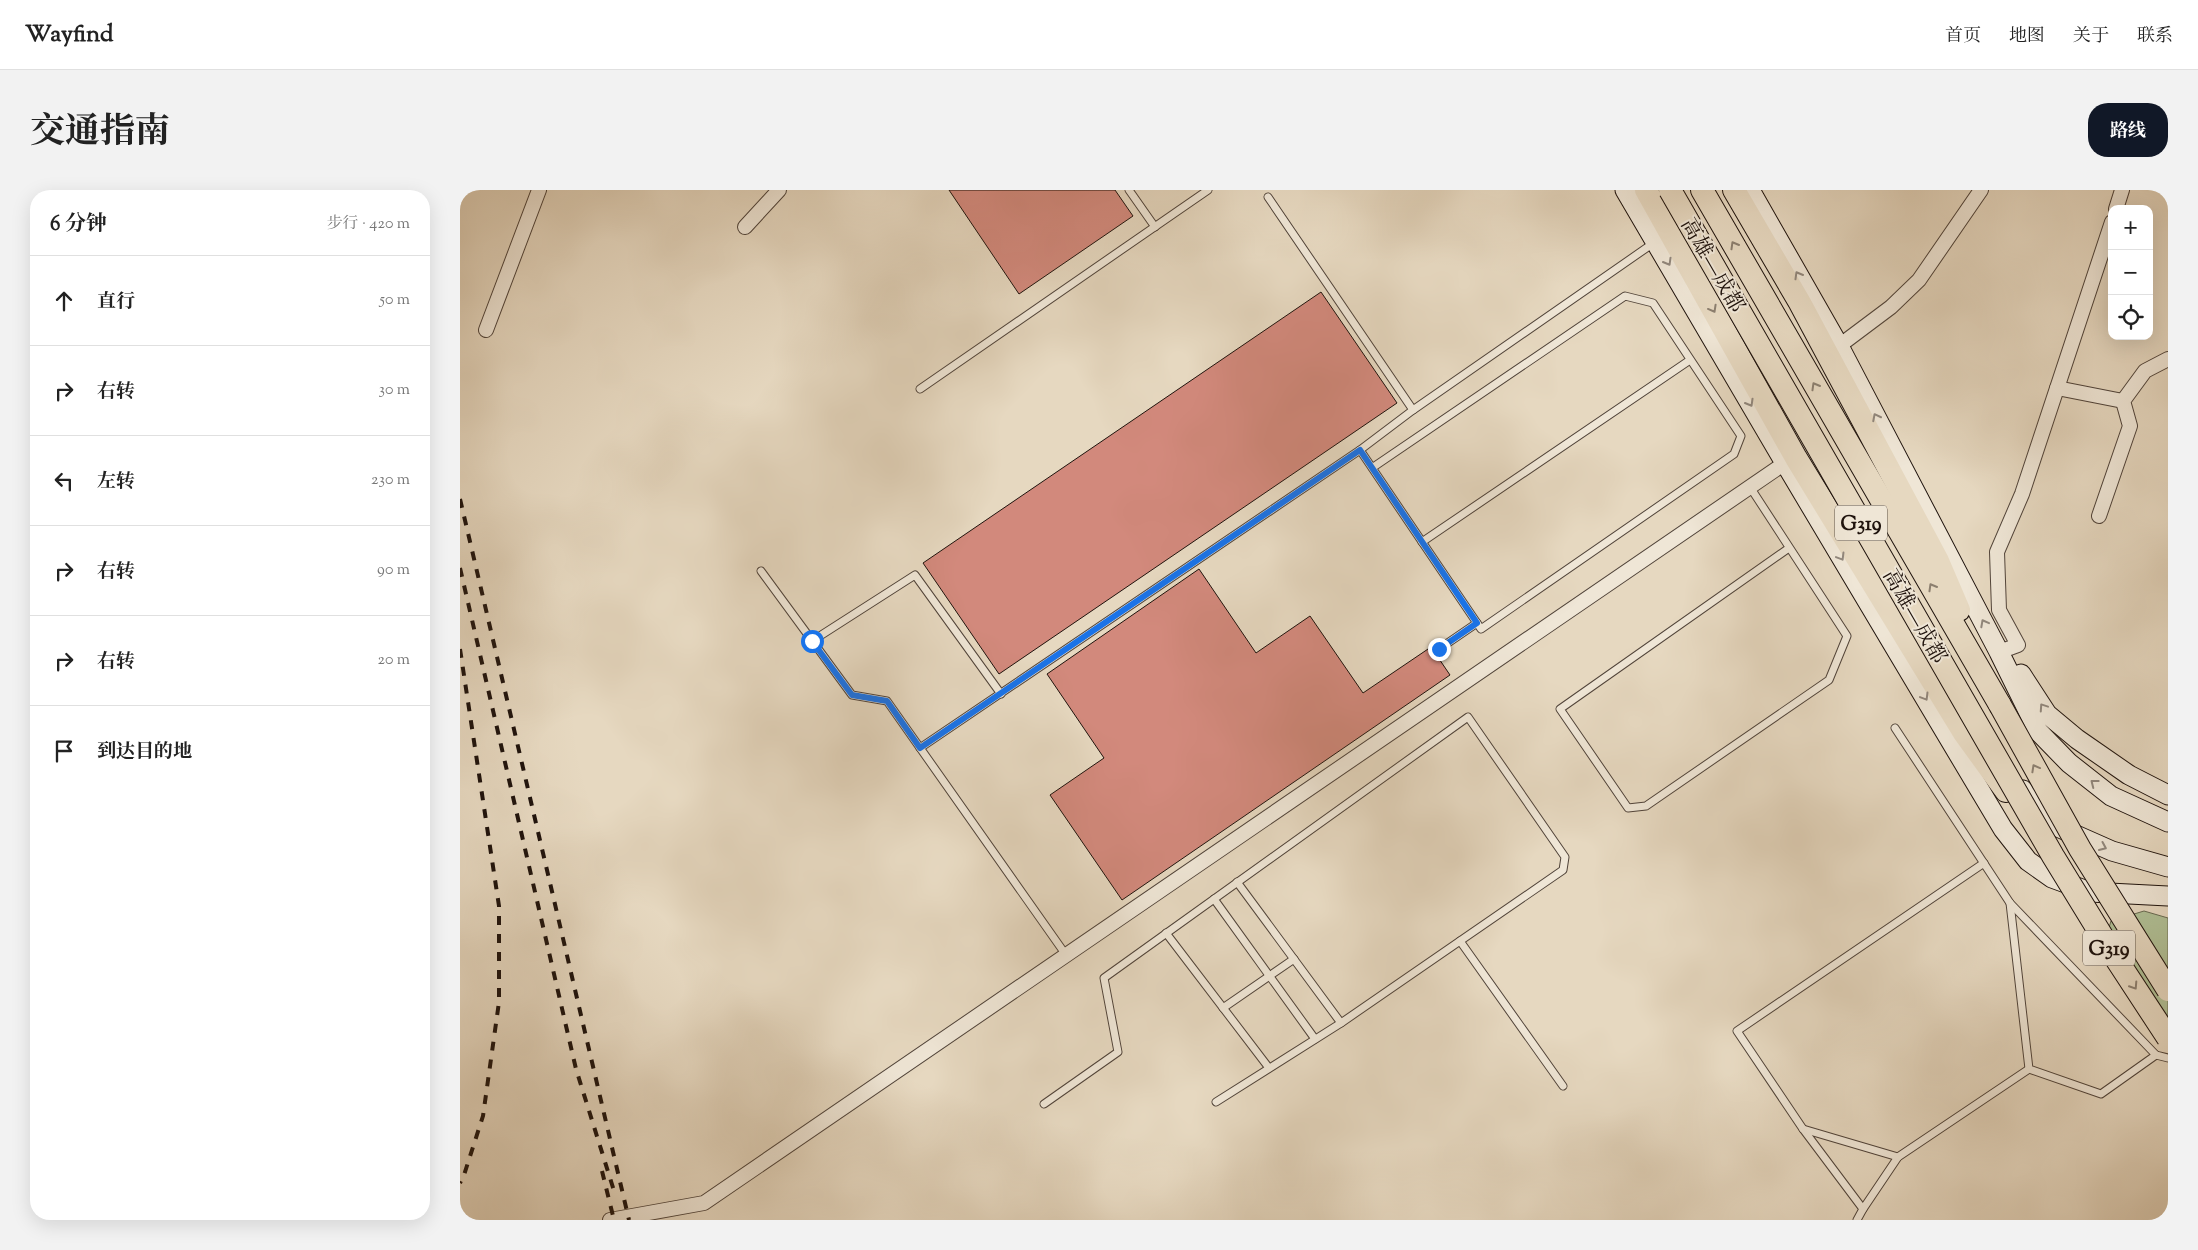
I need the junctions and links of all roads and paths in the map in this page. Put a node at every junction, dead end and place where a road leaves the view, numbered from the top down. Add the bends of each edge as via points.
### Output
1 (539, 190) edge
2 (779, 190) edge
3 (1129, 190) edge
4 (1208, 190) edge
5 (1625, 190) edge
6 (1646, 190) edge
7 (1662, 190) edge
8 (1670, 190) edge
9 (1702, 190) edge
10 (1734, 190) edge
11 (1750, 190) edge
12 (1981, 190) edge
13 (2122, 190) edge
14 (1268, 197) dead end
15 (2117, 205) edge
16 (745, 227) dead end
17 (1155, 227) junction
18 (2108, 234) edge
19 (1656, 242) junction
20 (486, 330) dead end
21 (1839, 346) junction
22 (2168, 359) edge
23 (1690, 360) junction
24 (2057, 388) junction
25 (920, 389) dead end
26 (2122, 401) junction
27 (1413, 410) junction
28 (1360, 450) junction
29 (1785, 463) junction
30 (1372, 468) junction
31 (1750, 487) junction
32 (2099, 516) dead end
33 (1422, 542) junction
34 (1789, 548) junction
35 (760, 571) dead end
36 (1477, 623) junction
37 (812, 641) junction
38 (1439, 649) dead end
39 (1999, 652) junction
40 (1001, 694) junction
41 (2000, 705) junction
42 (1895, 728) dead end
43 (920, 748) junction
44 (2168, 795) edge
45 (2168, 822) edge
46 (2053, 856) junction
47 (1984, 863) junction
48 (2168, 867) edge
49 (1237, 882) junction
50 (2168, 896) edge
51 (1214, 899) junction
52 (2010, 903) junction
53 (1166, 933) junction
54 (1460, 941) junction
55 (1066, 955) junction
56 (1294, 959) junction
57 (1269, 976) junction
58 (2168, 990) edge
59 (1223, 1008) junction
60 (1341, 1023) junction
61 (1315, 1039) junction
62 (2162, 1047) edge
63 (2168, 1058) edge
64 (1269, 1068) junction
65 (2029, 1069) junction
66 (1563, 1086) dead end
67 (1216, 1102) dead end
68 (1044, 1104) dead end
69 (1803, 1129) junction
70 (1898, 1157) junction
71 (1863, 1209) junction
72 (610, 1220) edge
73 (1857, 1220) edge

1 - 20 street
2 - 16 street
3 - 17 lane
4 - 17 lane
5 - 19 main road
6 -> 46 highway, bridge via 1796,458 1959,724
7 -> 48 main road via 1968,720 2037,807 2060,828 2112,851
8 - 46 highway, 高雄—成都 / G319, bridge
41 -> 9 highway, 高雄—成都 / G319
10 - 41 highway via 1800,303 1938,561
21 -> 11 main road
12 - 21 street via 1919,280 1891,307
13 - 15 street
14 - 27 lane
17 - 25 lane
18 - 24 street
19 - 27 lane
19 -> 29 main road
39 -> 21 main road
22 - 26 street via 2145,370
23 - 30 lane via 1653,303 1625,296
23 - 33 lane
23 - 36 lane via 1741,436 1734,454 1481,630
24 - 26 street
24 - 39 street via 2022,494 1997,552 1999,610 2018,644
26 - 32 street via 2130,426
27 - 28 lane
28 - 30 lane
28 - 40 lane
29 - 31 street
29 -> 50 main road via 2004,829 2028,861 2052,878 2090,892
30 - 33 lane
31 - 34 lane
31 - 55 street
33 - 36 lane
34 - 34 lane via 1847,636 1829,680 1646,806 1628,808 1560,709
35 - 37 lane
36 - 38 lane
37 - 40 lane via 915,575
37 - 43 lane via 852,695 887,701
44 -> 39 main road via 2129,775 2047,714 2018,670
45 -> 39 main road via 2111,796 2069,763 2038,731
40 - 43 lane
58 -> 41 highway, 高雄—成都 / G319, bridge via 2080,849
42 - 47 lane
43 - 55 lane
46 -> 62 highway, 高雄—成都 / G319, bridge via 2113,954
47 - 52 lane
47 - 69 lane via 1736,1031
49 - 51 lane
49 - 54 lane via 1468,717 1565,857 1563,870
49 - 56 lane
51 - 53 lane
51 - 57 lane
52 - 62 lane
52 - 65 lane
53 - 59 lane
53 - 68 lane via 1104,978 1118,1052
54 - 60 lane
54 - 66 lane
55 - 72 street via 704,1203
56 - 57 lane
56 - 60 lane
57 - 59 lane
57 - 61 lane
59 - 64 lane
60 - 61 lane
61 - 64 lane
62 - 63 lane
62 - 65 lane via 2100,1094
64 - 67 lane
65 - 70 lane
69 - 70 lane
69 - 71 lane
70 - 71 lane
71 - 73 lane

